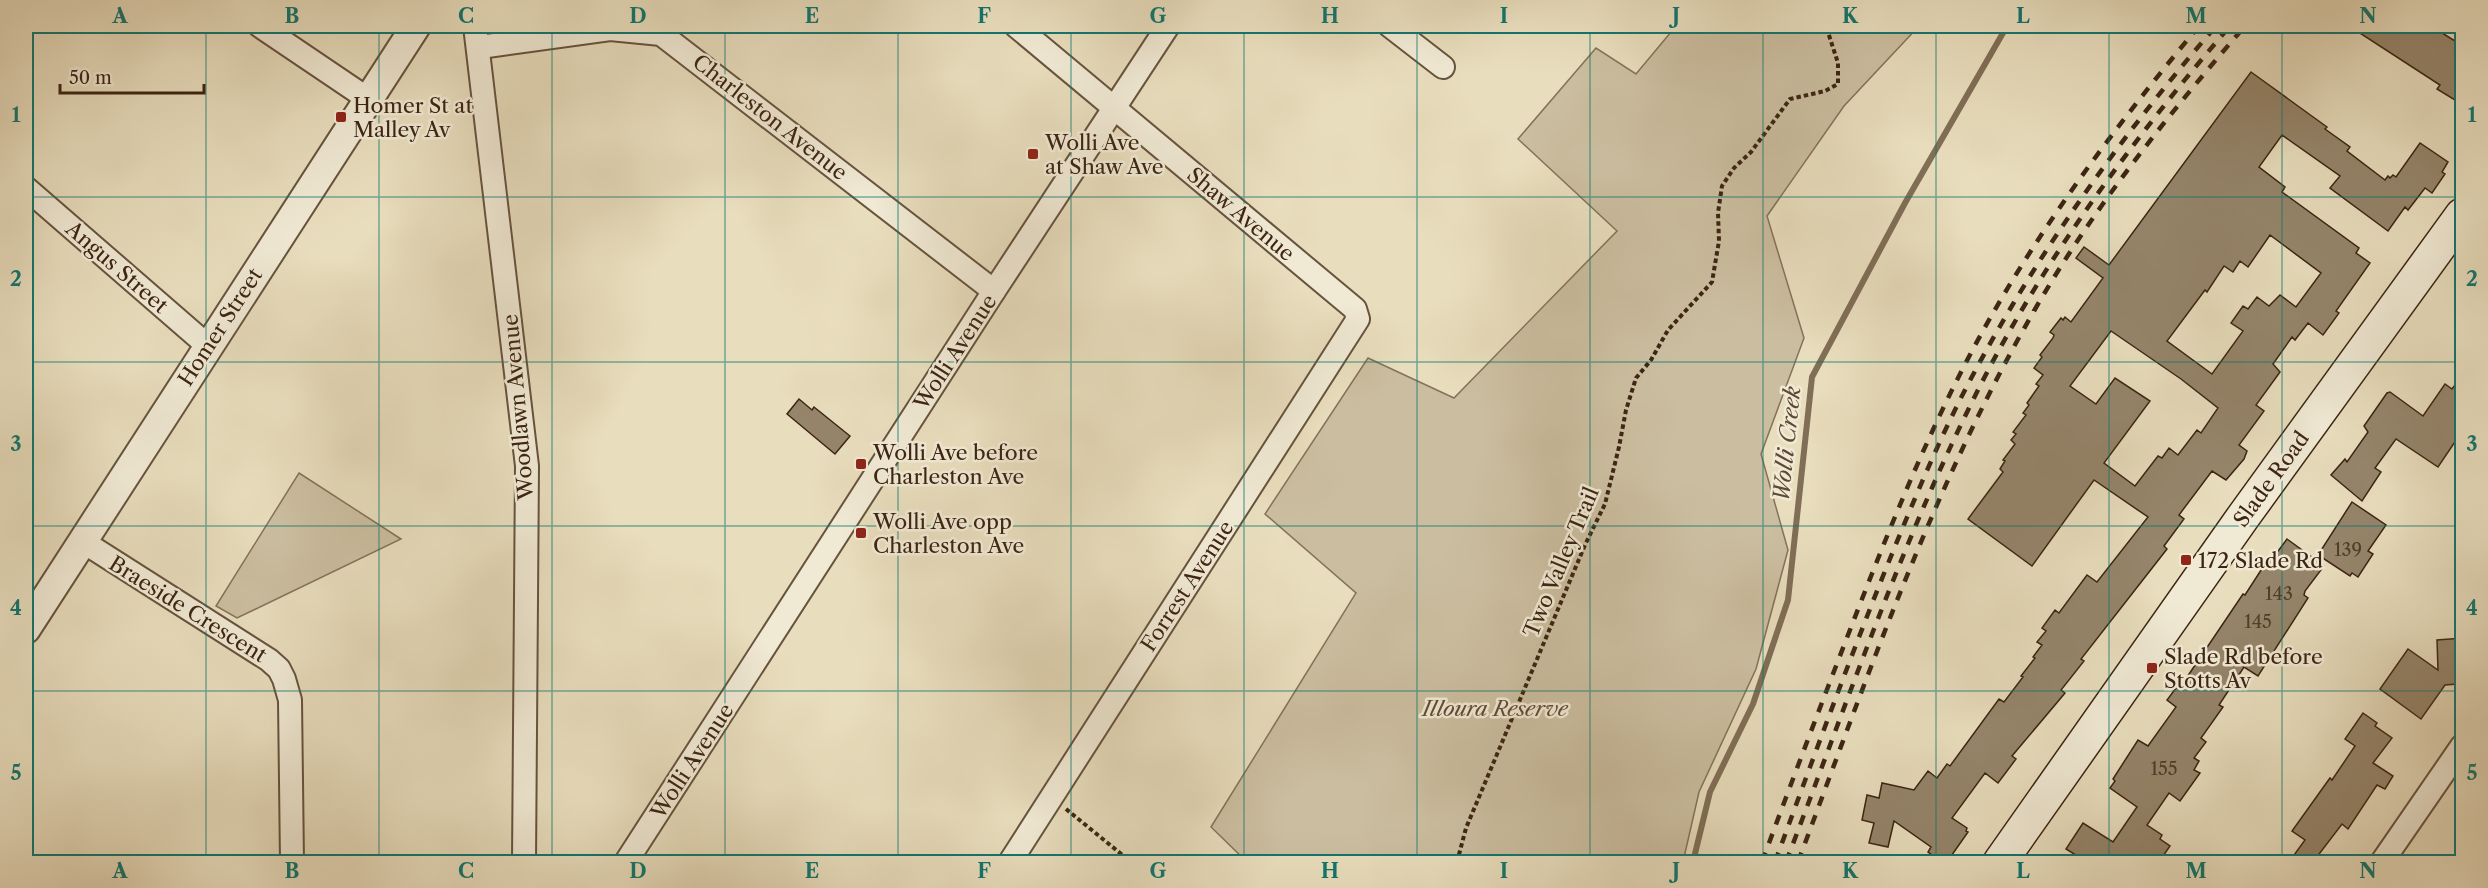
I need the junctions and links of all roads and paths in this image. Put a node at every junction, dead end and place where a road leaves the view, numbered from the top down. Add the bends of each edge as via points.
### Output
1 (260, 26) edge
2 (416, 26) edge
3 (1016, 26) edge
4 (1168, 26) edge
5 (1390, 26) edge
6 (1826, 26) edge
7 (478, 36) edge
8 (1443, 67) dead end
9 (368, 99) junction
10 (1114, 107) junction
11 (26, 188) edge
12 (2463, 215) edge
13 (994, 291) junction
14 (1355, 309) joint
15 (208, 346) junction
16 (82, 541) junction
17 (26, 629) edge
18 (2463, 746) edge
19 (1066, 808) dead end
20 (2385, 861) edge
21 (292, 862) edge
22 (524, 862) edge
23 (626, 862) edge
24 (1010, 862) edge
25 (1131, 862) edge
26 (1457, 862) edge
27 (2000, 862) edge

1 - 9 street
2 - 9 street, Homer Street
3 - 10 street, Shaw Avenue
4 - 10 street, Wolli Avenue
5 - 8 street
6 - 26 path, Two Valley Trail via 1838,63 1838,84 1790,99 1722,186 1712,282 1668,330 1636,378 1605,504 1466,828
7 - 13 street, Charleston Avenue via 610,29 661,34
7 - 22 street, Woodlawn Avenue via 527,466
9 - 15 street, Homer Street
10 - 13 street, Wolli Avenue
10 - 14 street, Shaw Avenue
11 - 15 street, Angus Street
12 - 27 main road, Slade Road via 2243,517
13 - 23 street, Wolli Avenue
14 - 24 street, Forrest Avenue via 1358,319
15 - 16 street, Homer Street
16 - 17 street, Homer Street
16 - 21 street, Braeside Crescent via 279,669 290,700
18 - 20 street
19 - 25 path

